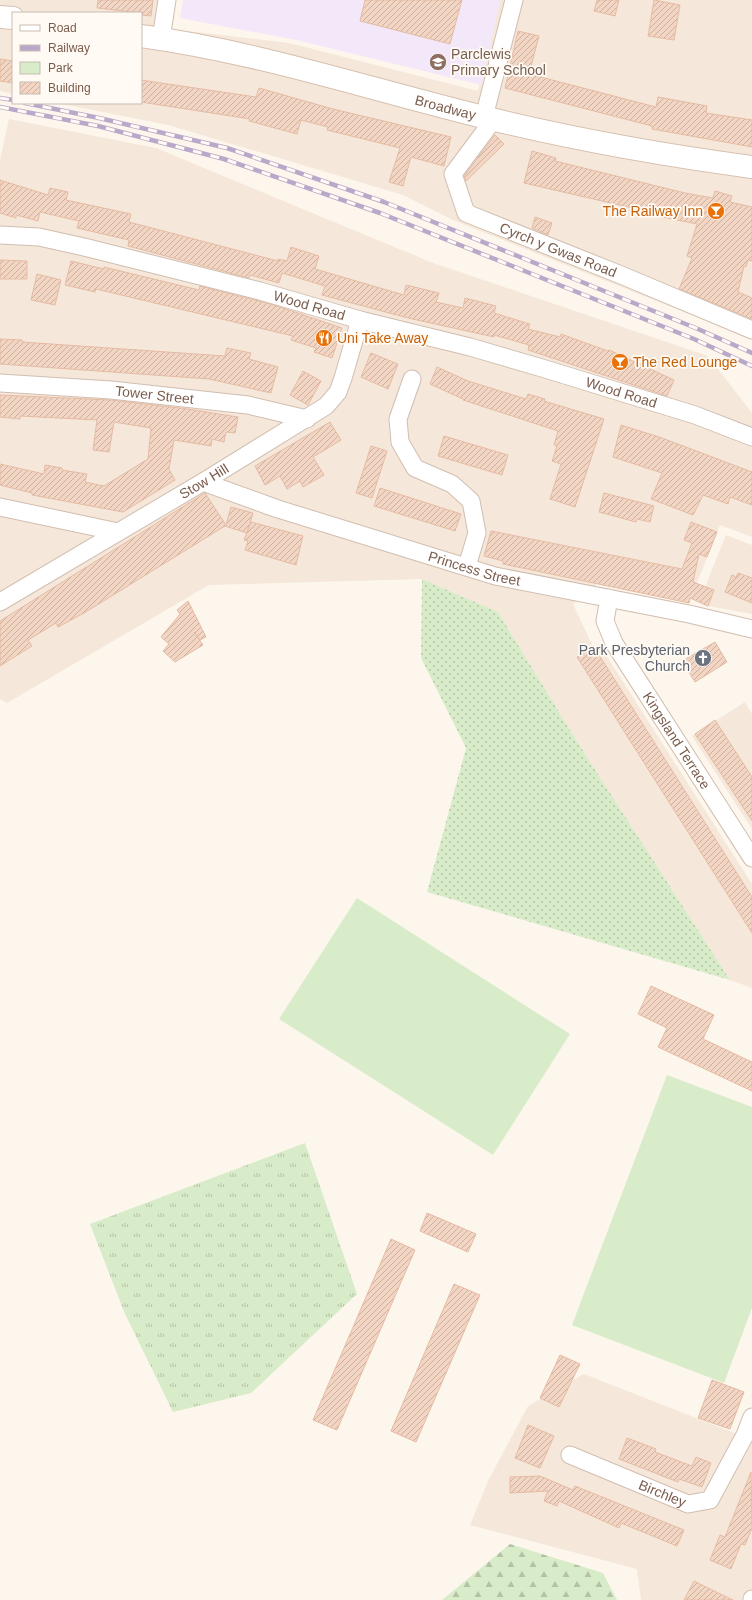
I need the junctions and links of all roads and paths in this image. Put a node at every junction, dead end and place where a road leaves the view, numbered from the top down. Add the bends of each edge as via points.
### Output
1 (167, 0) edge
2 (514, 0) edge
3 (0, 17) edge
4 (12, 18) edge
5 (151, 37) edge
6 (489, 118) junction
7 (752, 167) edge
8 (0, 235) edge
9 (360, 320) junction
10 (752, 330) edge
11 (412, 380) dead end
12 (0, 383) edge
13 (307, 419) junction
14 (752, 437) edge
15 (204, 482) junction
16 (0, 507) edge
17 (118, 532) junction
18 (467, 566) junction
19 (609, 598) junction
20 (0, 602) edge
21 (752, 629) edge
22 (752, 858) edge
23 (752, 1418) edge
24 (748, 1439) edge
25 (570, 1456) dead end

1 - 5 street
2 - 6 street
3 - 4 main road
5 - 6 main road, Broadway via 235,51
6 - 7 main road, Broadway via 669,156
6 - 10 street, Cyrch y Gwas Road via 453,174 466,213 621,274
8 - 9 street, Wood Road via 39,237 84,247 260,291
9 - 13 street, Stow Hill via 338,392 326,406
9 - 14 street, Wood Road via 542,368 695,415
11 - 18 street via 398,419 400,442 415,468 452,484 471,501 477,533
12 - 13 street, Tower Street via 111,390 240,404
13 - 15 street, Stow Hill
15 - 17 street, Stow Hill
15 - 18 street, Princess Street via 286,511
16 - 17 street
17 - 20 street, Stow Hill
18 - 19 street, Princess Street via 495,576
19 - 21 street, Princess Street
19 - 22 street, Kingsland Terrace via 605,621 614,643
23 - 24 street
24 - 25 street, Birchley via 710,1500 688,1504

